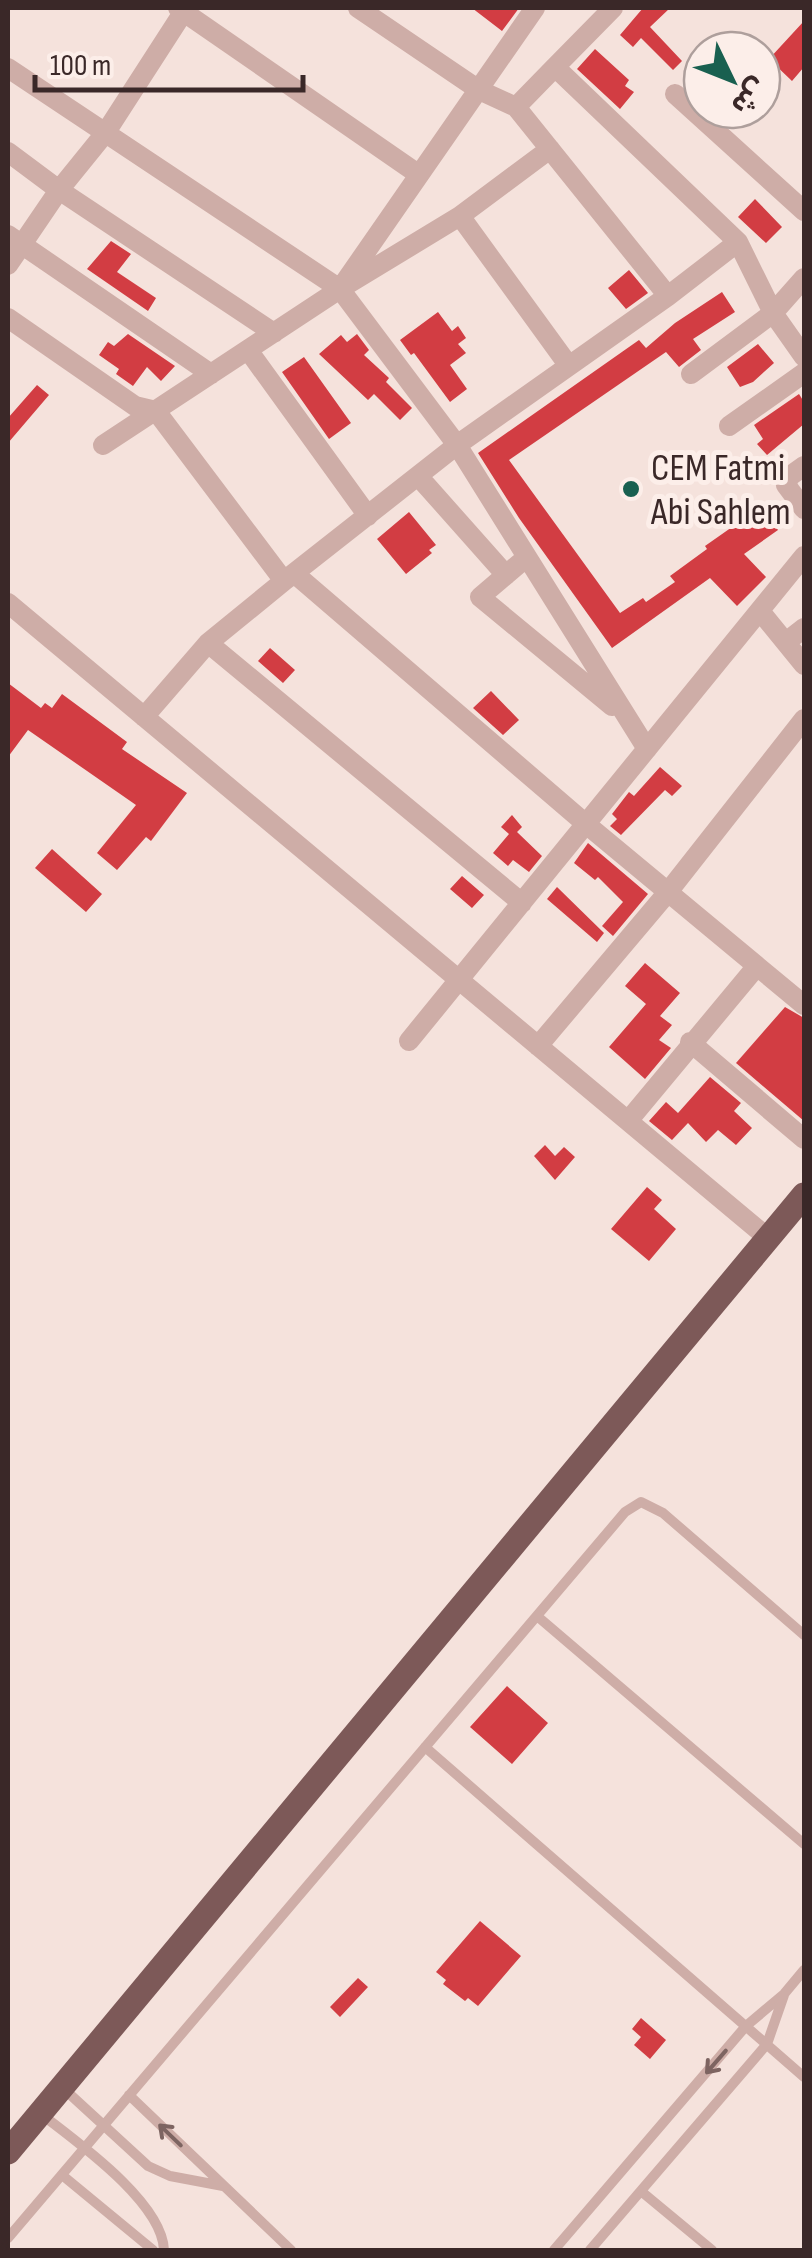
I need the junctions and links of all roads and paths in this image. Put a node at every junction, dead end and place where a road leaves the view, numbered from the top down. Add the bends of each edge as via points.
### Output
1 (358, 8) edge
2 (535, 8) edge
3 (613, 8) edge
4 (182, 9) edge
5 (554, 67) junction
6 (8, 68) edge
7 (479, 90) junction
8 (676, 94) dead end
9 (516, 107) junction
10 (106, 132) junction
11 (550, 149) junction
12 (8, 152) edge
13 (418, 174) junction
14 (60, 190) junction
15 (804, 210) edge
16 (460, 216) junction
17 (14, 240) edge
18 (738, 242) junction
19 (8, 265) edge
20 (804, 278) edge
21 (340, 289) junction
22 (668, 296) junction
23 (773, 313) junction
24 (8, 318) edge
25 (274, 333) junction
26 (248, 350) junction
27 (804, 357) edge
28 (569, 366) junction
29 (804, 373) edge
30 (211, 374) junction
31 (691, 374) dead end
32 (156, 410) junction
33 (730, 426) dead end
34 (103, 445) dead end
35 (457, 445) junction
36 (804, 466) edge
37 (418, 476) junction
38 (804, 509) edge
39 (368, 516) junction
40 (804, 556) edge
41 (527, 557) junction
42 (506, 575) junction
43 (290, 578) junction
44 (8, 603) edge
45 (760, 611) junction
46 (804, 628) edge
47 (786, 642) junction
48 (208, 643) junction
49 (804, 665) edge
50 (144, 717) junction
51 (628, 720) junction
52 (802, 725) edge
53 (647, 749) junction
54 (586, 824) junction
55 (668, 892) junction
56 (522, 903) junction
57 (756, 966) junction
58 (459, 980) junction
59 (804, 1006) edge
60 (410, 1042) dead end
61 (690, 1042) junction
62 (538, 1046) junction
63 (628, 1121) junction
64 (804, 1139) edge
65 (804, 1196) edge
66 (768, 1238) junction
67 (537, 1616) junction
68 (804, 1634) edge
69 (425, 1746) junction
70 (804, 1844) edge
71 (804, 1970) edge
72 (784, 1994) junction
73 (746, 2026) junction
74 (767, 2044) junction
75 (804, 2077) edge
76 (62, 2087) junction
77 (129, 2095) junction
78 (40, 2113) junction
79 (104, 2125) junction
80 (84, 2148) junction
81 (8, 2152) edge
82 (62, 2175) junction
83 (224, 2186) junction
84 (642, 2192) junction
85 (8, 2238) edge
86 (152, 2250) edge
87 (164, 2250) edge
88 (291, 2250) edge
89 (554, 2250) edge
90 (590, 2250) edge
91 (712, 2250) edge

1 - 7 street
2 - 7 street
3 - 5 street
4 - 10 street
4 - 13 street
5 - 9 street
5 - 18 street
6 - 10 street
7 - 9 street
7 - 13 street
8 - 15 street
9 - 11 street
10 - 14 street
10 - 21 street
11 - 16 street
11 - 22 street
12 - 14 street
13 - 21 street
14 - 17 street
14 - 25 street
16 - 21 street
16 - 28 street
17 - 19 street
17 - 30 street
18 - 22 street
18 - 23 street
20 - 23 street
21 - 25 street
21 - 35 street
22 - 28 street
23 - 27 street
23 - 31 street
24 - 32 street via 135,406
25 - 26 street
26 - 30 street
26 - 39 street
28 - 35 street
29 - 33 street
30 - 32 street
32 - 34 street
32 - 43 street
35 - 37 street
35 - 41 street
36 - 38 street via 786,485
37 - 39 street
37 - 42 street
39 - 43 street
40 - 45 street
41 - 42 street
41 - 51 street
42 - 51 street via 480,597
43 - 48 street
43 - 54 street
44 - 50 street
45 - 47 street
45 - 53 street
46 - 47 street
47 - 49 street
48 - 50 street
48 - 56 street
50 - 58 street
51 - 53 street
52 - 55 street
53 - 54 street
54 - 55 street
54 - 56 street
55 - 57 street
55 - 62 street
56 - 58 street
57 - 59 street
57 - 61 street
58 - 60 street
58 - 62 street
61 - 63 street
61 - 64 street
62 - 63 street
63 - 66 street
65 - 66 main road
66 - 76 main road
67 - 68 lane via 625,1512 642,1502
67 - 69 lane
67 - 70 lane
69 - 73 lane
69 - 77 lane
71 - 72 lane
72 - 73 lane
72 - 74 lane
73 - 74 lane
73 -> 89 lane
74 - 75 lane
74 - 84 lane
76 - 78 main road
76 - 79 lane
77 - 79 lane
83 -> 77 lane
78 - 80 lane
78 - 81 main road
79 - 80 lane
79 - 83 lane via 148,2166
80 - 82 lane
80 - 87 lane via 152,2216
82 - 85 lane
82 - 86 lane
83 - 88 lane
84 - 90 lane
84 - 91 lane

